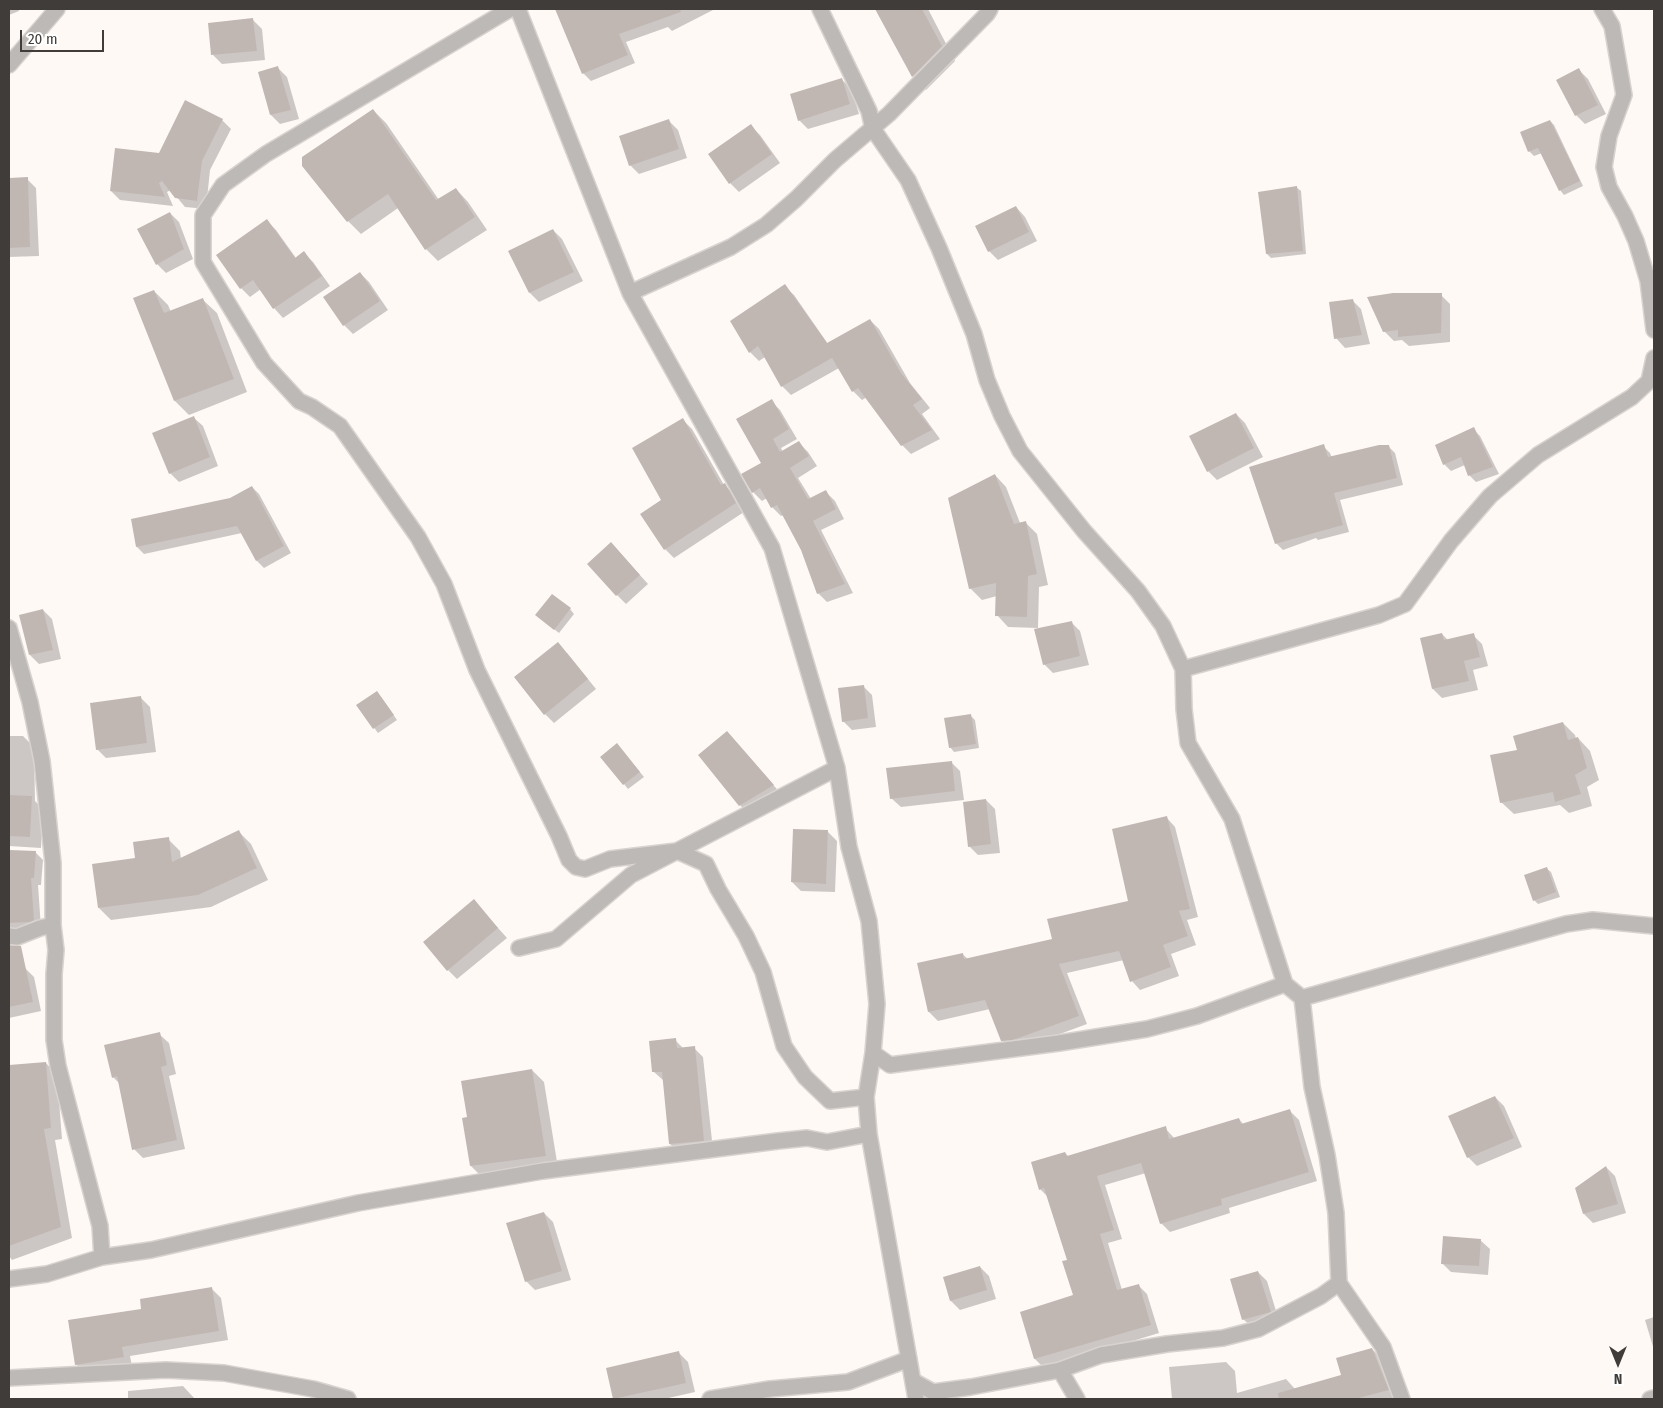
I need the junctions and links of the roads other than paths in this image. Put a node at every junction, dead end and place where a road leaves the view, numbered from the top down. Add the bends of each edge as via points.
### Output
1 (57, 9) edge
2 (510, 9) edge
3 (518, 9) edge
4 (820, 9) edge
5 (990, 9) edge
6 (1602, 9) edge
7 (9, 65) edge
8 (873, 129) junction
9 (630, 292) junction
10 (1654, 330) edge
11 (1654, 358) edge
12 (9, 628) edge
13 (1183, 669) junction
14 (837, 768) junction
15 (677, 851) junction
16 (53, 925) junction
17 (1654, 926) edge
18 (9, 936) edge
19 (519, 948) dead end
20 (1285, 984) junction
21 (1302, 998) junction
22 (873, 1053) junction
23 (866, 1097) junction
24 (869, 1134) junction
25 (102, 1257) junction
26 (9, 1279) edge
27 (1339, 1283) junction
28 (909, 1359) junction
29 (1060, 1370) junction
30 (9, 1378) edge
31 (913, 1381) junction
32 (303, 1393) edge
33 (1654, 1398) edge
34 (348, 1399) edge
35 (710, 1399) edge
36 (916, 1399) edge
37 (1077, 1399) edge
38 (1402, 1399) edge
39 (1650, 1399) edge

1 - 7 street
2 - 15 street via 266,154 223,184 203,215 203,262 264,363 299,401 340,426 418,537 444,584 477,670 569,860 576,867 585,869 610,859
3 - 9 street
4 - 8 street via 869,112
5 - 8 street
6 - 10 street via 1612,26 1624,95 1609,136 1604,167 1608,187 1636,241 1648,281
8 - 9 street via 766,225 731,247
8 - 13 street via 912,188 959,293 988,380 1020,451 1084,531 1138,591 1163,626
9 - 14 street via 772,548
11 - 13 street via 1649,381 1632,397 1538,455 1490,496 1451,541 1405,604 1379,615
12 - 16 street via 30,702 42,761 53,863
13 - 20 street via 1188,743 1232,819
14 - 15 street
14 - 22 street via 849,847 869,921 877,1004
15 - 19 street via 631,875 556,939
15 - 23 street via 706,864 763,972 784,1046 805,1077 830,1101
16 - 18 street
16 - 25 street via 56,950 54,1040 100,1226
17 - 21 street via 1593,920 1566,924
20 - 21 street
20 - 22 street via 1197,1016 1148,1029 890,1066
21 - 27 street via 1312,1087 1336,1214
22 - 23 street
23 - 24 street
24 - 25 street via 827,1142 807,1138 778,1141 543,1171 358,1203 150,1250
24 - 28 street
25 - 26 street via 47,1274
27 - 29 street via 1322,1296 1258,1329 1223,1338 1101,1355
27 - 38 street via 1383,1348
28 - 31 street
28 - 35 street via 848,1382 770,1389
29 - 31 street via 932,1392
29 - 37 street
30 - 32 street via 166,1370 224,1373
31 - 36 street
32 - 34 street
33 - 39 street

